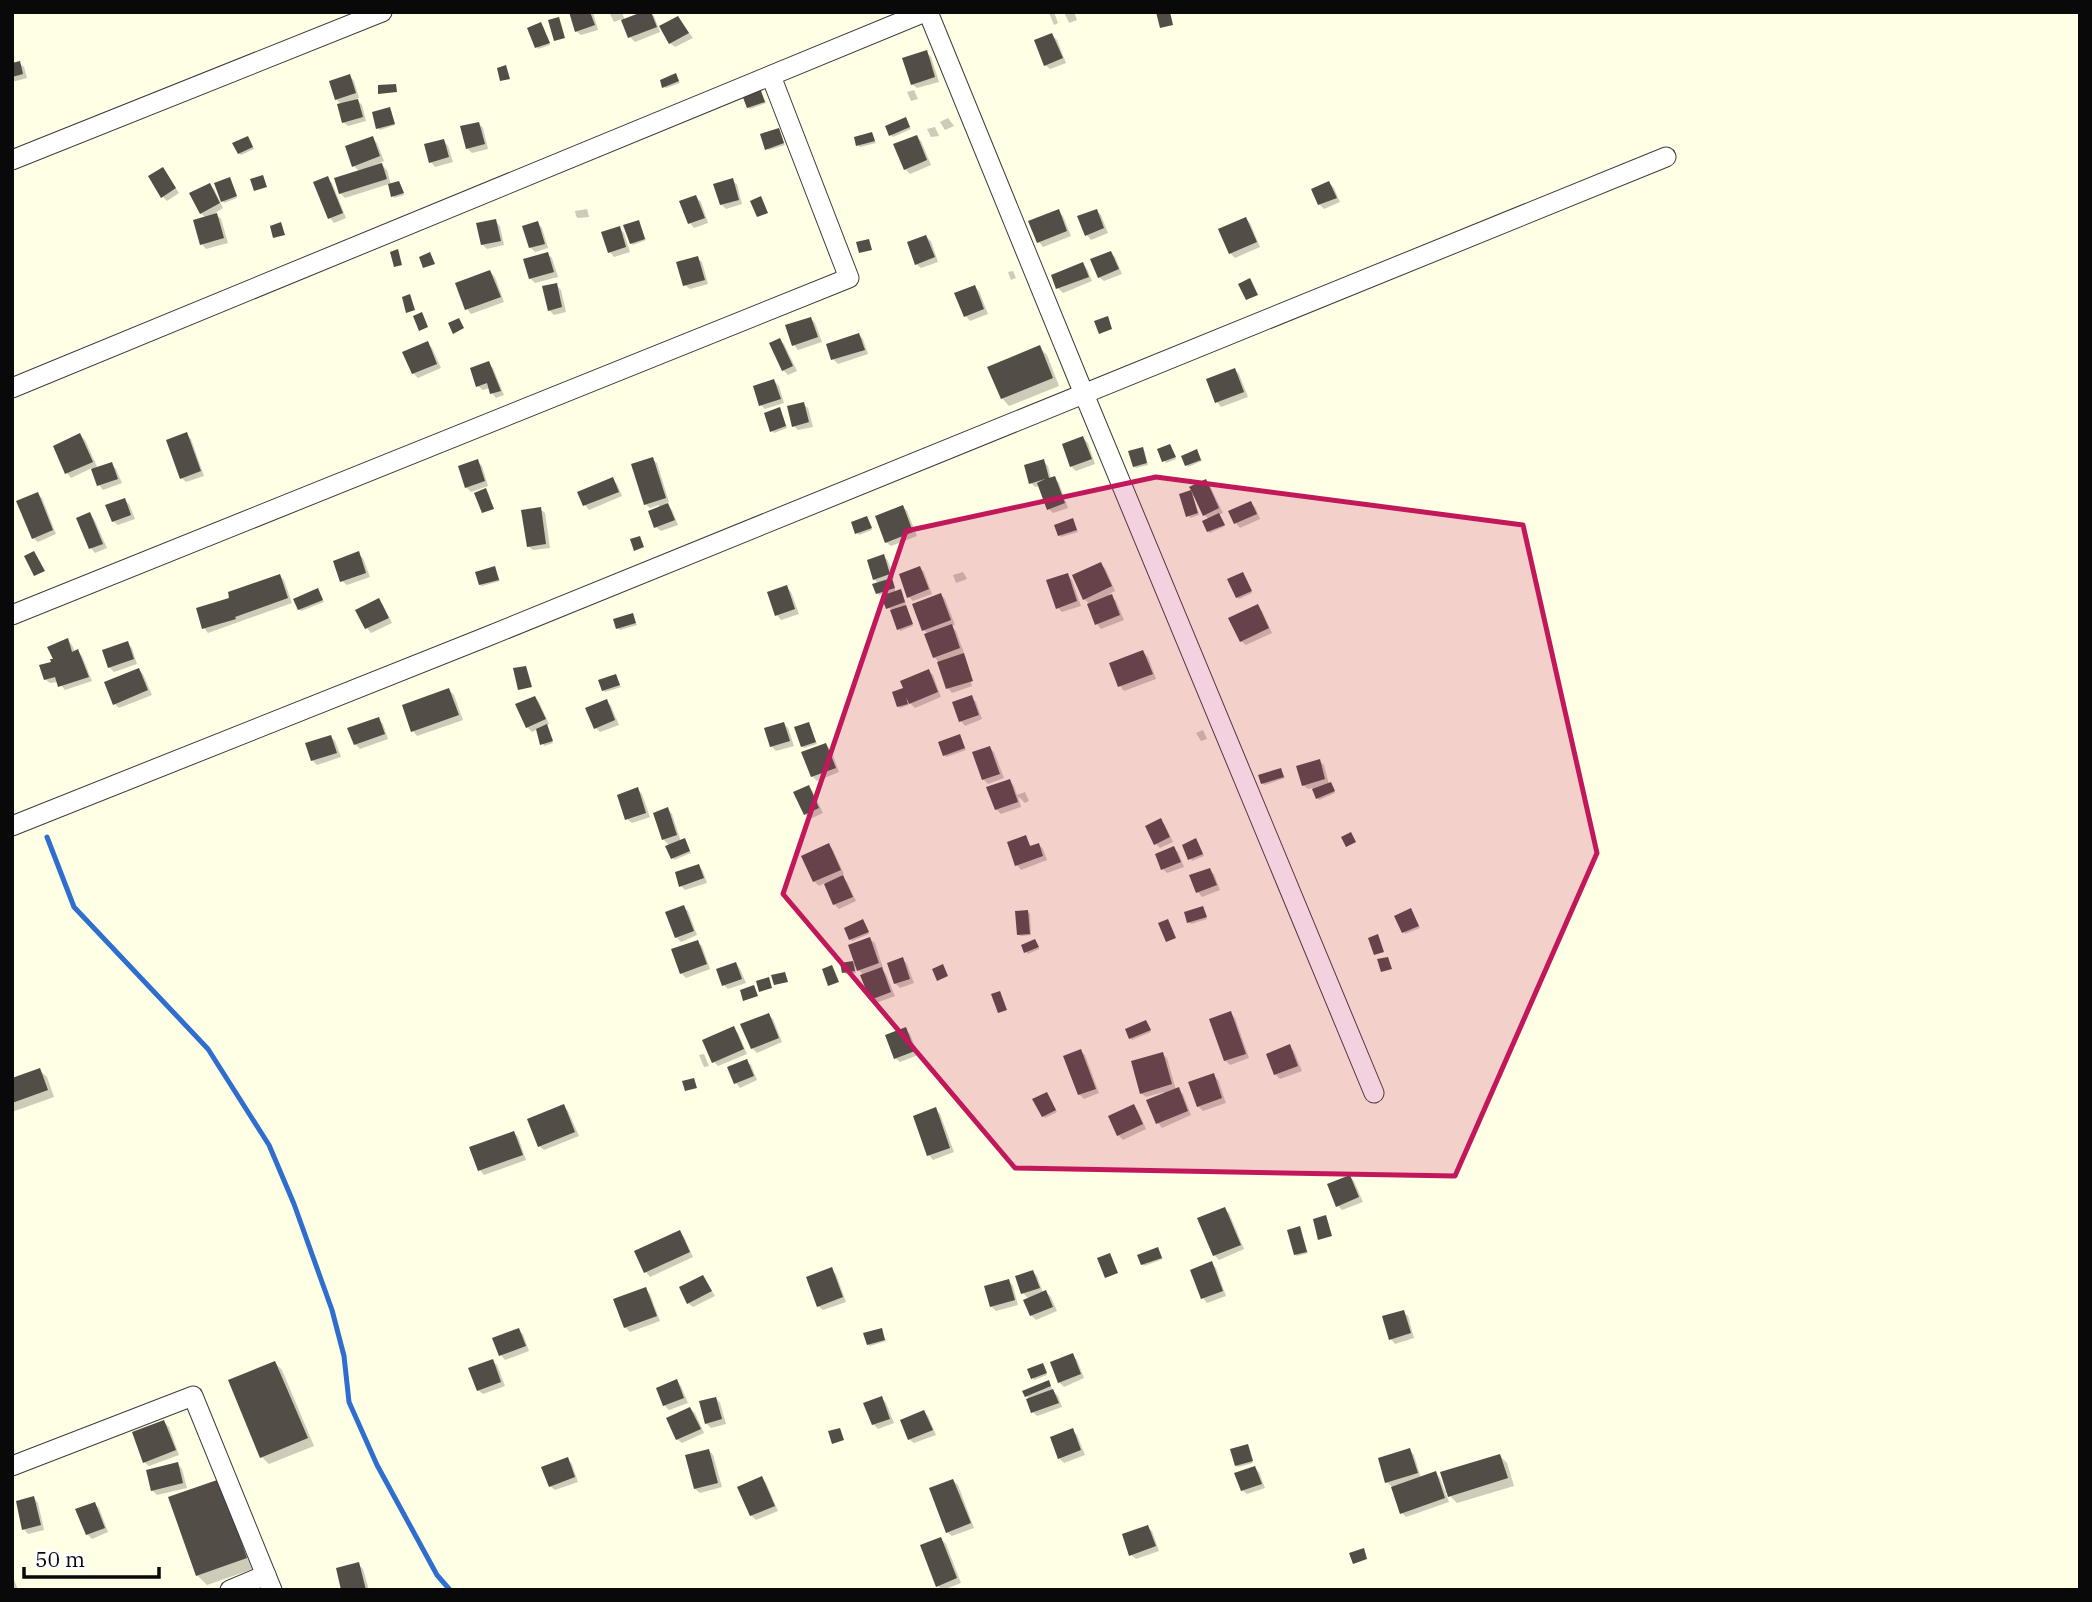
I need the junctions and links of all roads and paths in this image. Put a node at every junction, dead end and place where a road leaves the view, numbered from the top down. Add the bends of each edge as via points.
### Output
1 (382, 12) edge
2 (927, 12) edge
3 (771, 76) junction
4 (1665, 157) dead end
5 (12, 160) edge
6 (12, 388) edge
7 (1084, 394) junction
8 (12, 614) edge
9 (12, 825) edge
10 (1374, 1093) dead end
11 (12, 1466) edge
12 (269, 1582) edge
13 (230, 1590) edge

1 - 5 street
2 - 3 street
2 - 7 street
3 - 6 street
3 - 8 street via 849,278
4 - 7 street
7 - 9 street
7 - 10 street
11 - 12 street via 193,1396
12 - 13 street

